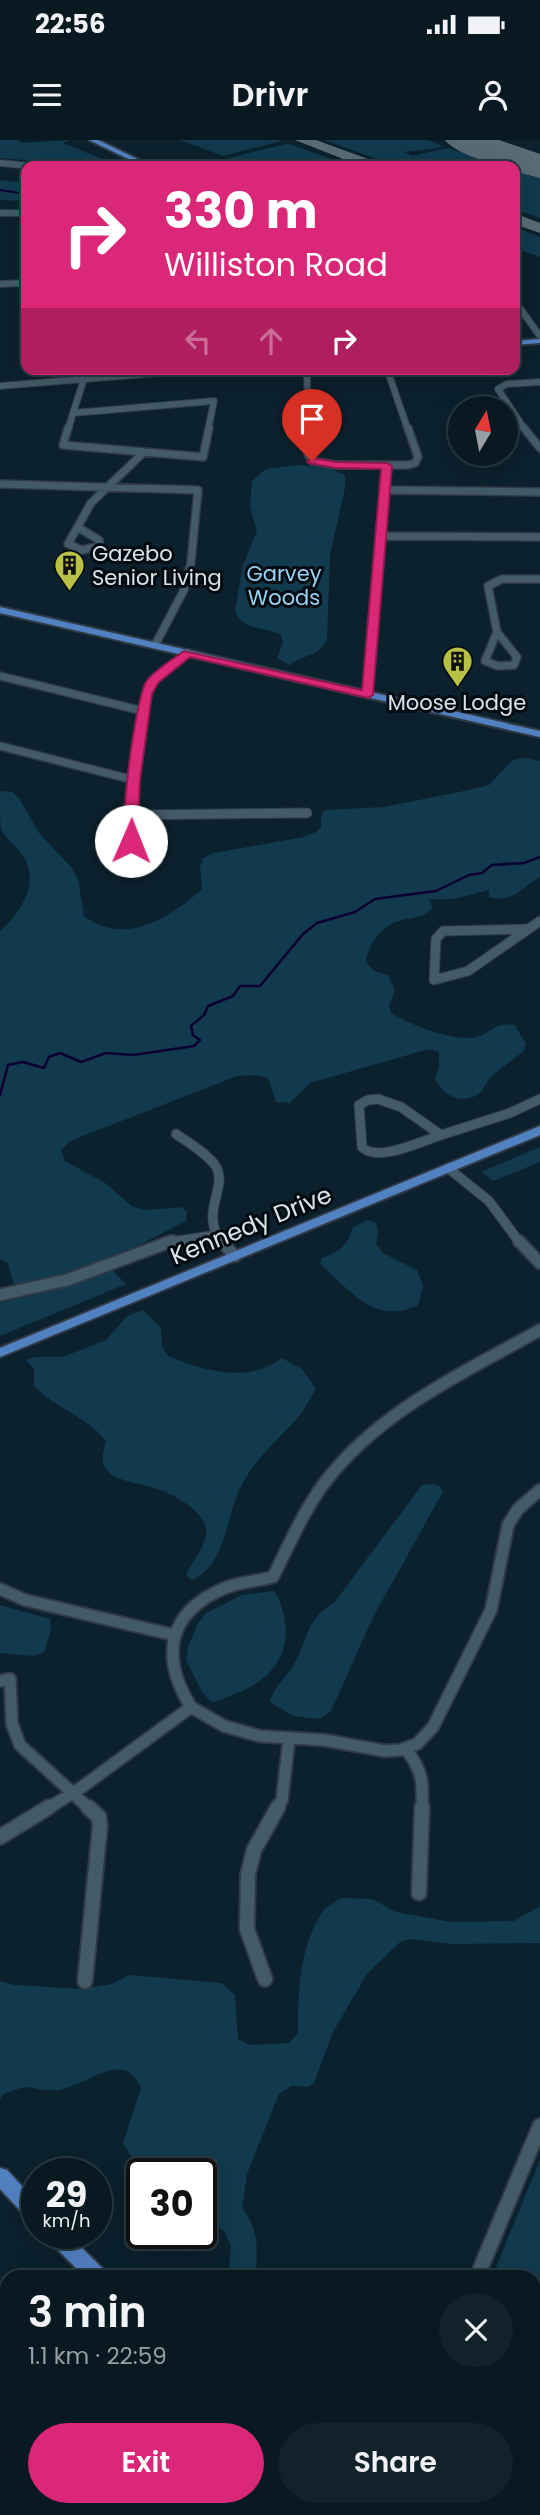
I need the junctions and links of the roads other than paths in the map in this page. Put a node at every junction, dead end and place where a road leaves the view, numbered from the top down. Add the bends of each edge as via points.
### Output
1 (92, 140) edge
2 (137, 161) edge
3 (0, 163) edge
4 (21, 165) edge
5 (0, 213) edge
6 (21, 213) edge
7 (21, 283) edge
8 (0, 285) edge
9 (520, 309) edge
10 (540, 338) edge
11 (520, 342) edge
12 (133, 375) edge
13 (307, 375) edge
14 (389, 375) edge
15 (84, 379) junction
16 (540, 382) edge
17 (0, 386) edge
18 (73, 413) junction
19 (540, 448) edge
20 (144, 452) junction
21 (387, 466) junction
22 (2, 485) edge
23 (104, 489) junction
24 (385, 490) junction
25 (540, 492) edge
26 (79, 528) dead end
27 (381, 537) junction
28 (540, 537) edge
29 (540, 579) edge
30 (0, 610) edge
31 (497, 632) junction
32 (155, 645) junction
33 (188, 653) junction
34 (0, 676) edge
35 (368, 695) junction
36 (143, 711) junction
37 (540, 734) edge
38 (0, 746) edge
39 (134, 780) junction
40 (307, 813) dead end
41 (131, 815) junction
42 (130, 871) dead end
43 (540, 920) edge
44 (527, 929) junction
45 (540, 1098) edge
46 (540, 1131) edge
47 (176, 1134) dead end
48 (441, 1135) junction
49 (448, 1168) junction
50 (216, 1235) junction
51 (235, 1256) junction
52 (540, 1263) edge
53 (0, 1295) edge
54 (540, 1330) edge
55 (0, 1353) edge
56 (540, 1490) edge
57 (0, 1589) edge
58 (174, 1635) junction
59 (0, 1681) edge
60 (191, 1707) junction
61 (289, 1739) junction
62 (406, 1749) junction
63 (73, 1793) junction
64 (0, 1837) edge
65 (419, 1893) dead end
66 (265, 1979) dead end
67 (85, 1981) dead end
68 (540, 2126) edge
69 (0, 2176) edge
70 (21, 2198) edge
71 (70, 2249) edge
72 (91, 2270) edge
73 (480, 2270) edge

1 - 2 main road
3 - 4 street
5 - 6 street
7 - 8 street
9 - 10 street
10 - 11 main road
12 - 15 street
13 - 21 street via 308,456 312,461
14 - 21 street via 418,457 415,463
15 - 17 street
15 - 18 street
16 - 19 street via 498,389
18 - 20 street via 63,445
18 - 20 street via 214,401 203,457
20 - 23 street
21 - 24 street
22 - 23 street
23 - 26 street via 82,516
23 - 32 street via 199,491 185,588
24 - 25 street
24 - 27 street
27 - 28 street
27 - 35 street
29 - 31 street via 502,579 490,584
30 - 32 main road
31 - 31 street via 485,661 498,666 516,663 517,657
32 - 33 main road
33 - 35 main road
33 - 36 street via 153,681
34 - 36 street
35 - 37 main road
36 - 39 street
38 - 39 street
39 - 41 street
40 - 41 street
41 - 42 street
43 - 44 street
44 - 44 street via 443,931 436,939 434,980 468,971
45 - 48 street via 510,1113
46 - 49 main road, Kennedy Drive
47 - 50 street via 218,1171 210,1215
48 - 48 street via 384,1153 367,1153 362,1147 360,1104 387,1099
49 - 51 main road, Kennedy Drive
49 - 52 street via 489,1201
50 - 51 street
50 - 53 street via 168,1242 67,1280
51 - 55 main road, Kennedy Drive
54 - 58 street via 433,1389 371,1433 317,1494 273,1577 214,1594 185,1616
56 - 62 street via 508,1525 491,1610 439,1716 427,1735
57 - 58 street via 25,1600
58 - 60 street via 171,1669
59 - 63 street via 10,1679 12,1724 20,1745
60 - 61 street via 235,1731
60 - 63 street
61 - 62 street via 324,1740 376,1751
61 - 66 street via 282,1800 254,1850 248,1874 247,1929
62 - 65 street via 423,1778
63 - 64 street
63 - 67 street via 95,1811 100,1826
68 - 73 street
69 - 70 main road
71 - 72 main road

